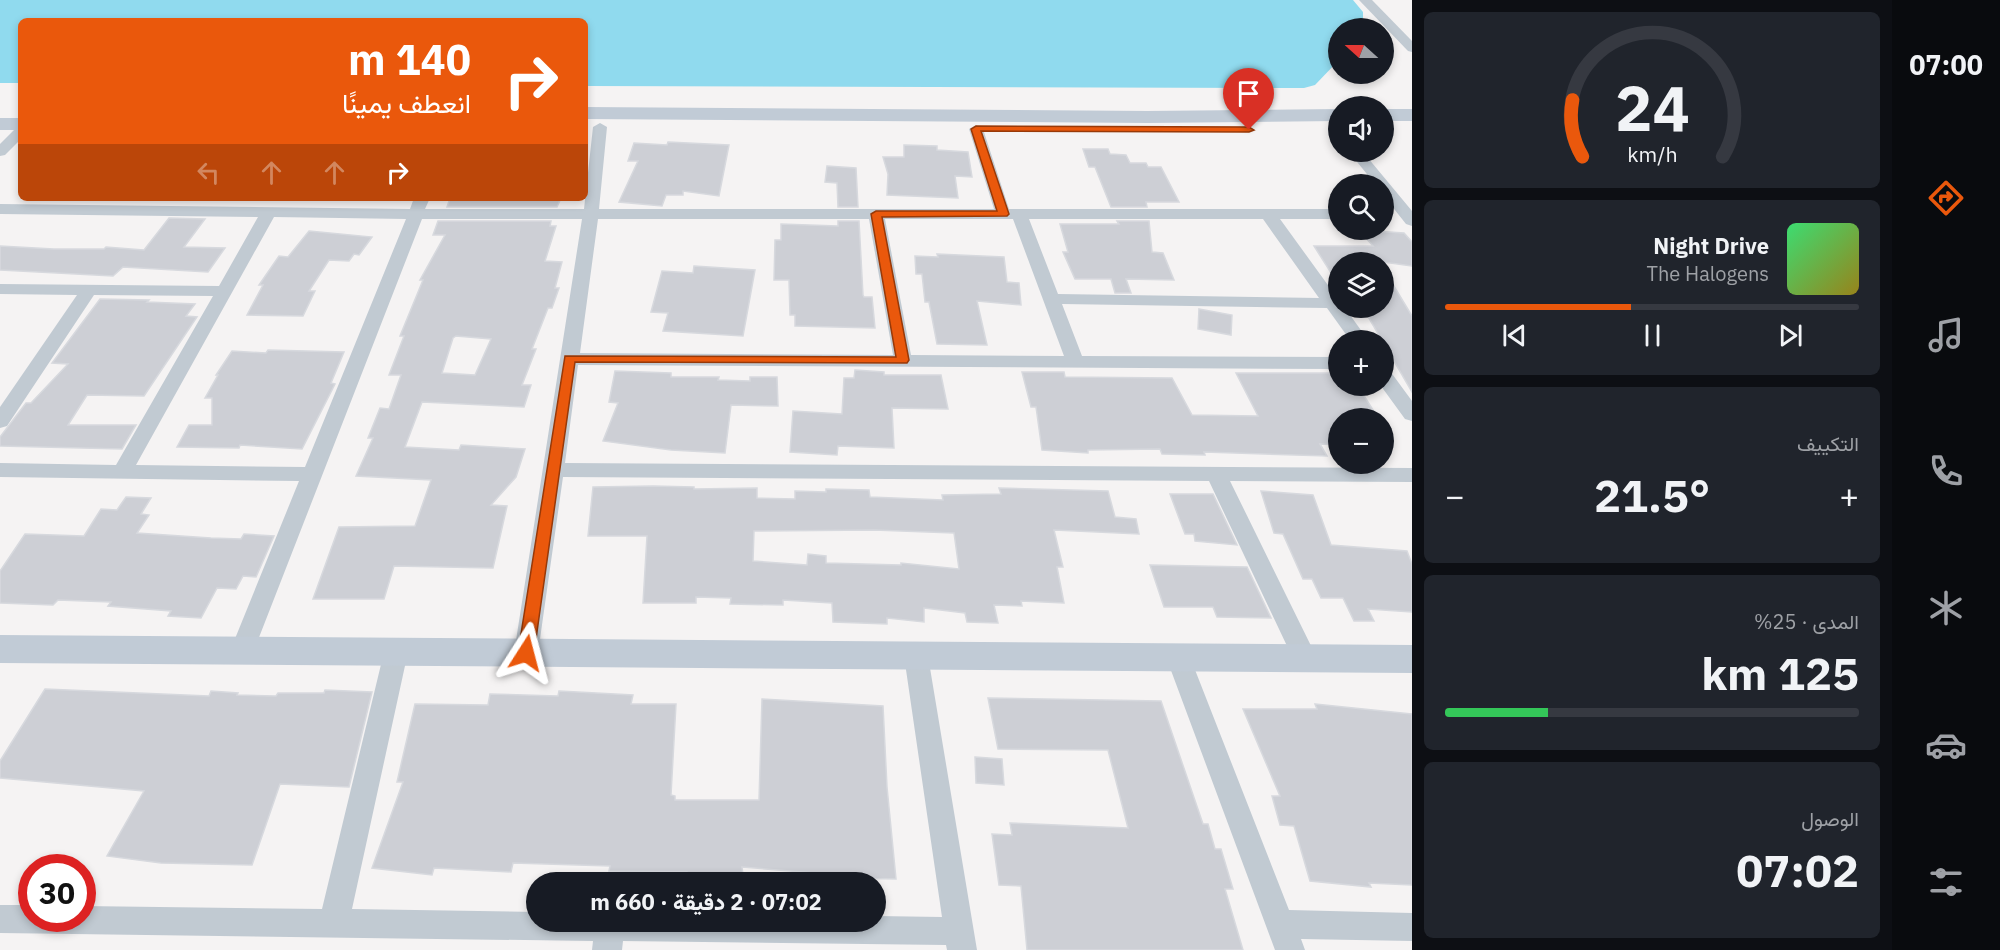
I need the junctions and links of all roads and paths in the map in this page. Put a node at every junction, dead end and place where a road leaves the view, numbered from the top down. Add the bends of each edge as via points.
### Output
1 (1365, 0) edge
2 (1412, 48) edge
3 (0, 111) edge
4 (18, 111) edge
5 (588, 113) edge
6 (1328, 115) edge
7 (1394, 115) edge
8 (1412, 115) edge
9 (0, 124) edge
10 (18, 124) edge
11 (593, 127) edge
12 (976, 129) junction
13 (1328, 129) edge
14 (1394, 130) edge
15 (1412, 130) edge
16 (18, 134) edge
17 (0, 152) edge
18 (1364, 162) edge
19 (1374, 174) edge
20 (1394, 198) edge
21 (418, 206) edge
22 (0, 209) edge
23 (269, 212) junction
24 (591, 214) junction
25 (876, 214) junction
26 (1011, 214) junction
27 (1268, 214) junction
28 (1328, 214) edge
29 (1394, 215) edge
30 (1410, 216) edge
31 (0, 289) edge
32 (89, 290) junction
33 (225, 291) junction
34 (1328, 297) edge
35 (1052, 299) junction
36 (1328, 303) edge
37 (570, 359) junction
38 (903, 360) junction
39 (1075, 361) junction
40 (1328, 363) edge
41 (1394, 390) edge
42 (1412, 415) edge
43 (0, 422) edge
44 (0, 470) edge
45 (553, 470) junction
46 (122, 472) junction
47 (312, 474) junction
48 (1216, 474) junction
49 (1412, 475) edge
50 (0, 649) edge
51 (242, 651) junction
52 (396, 652) junction
53 (526, 653) junction
54 (916, 656) junction
55 (1178, 657) junction
56 (1305, 658) junction
57 (1412, 659) edge
58 (0, 920) edge
59 (334, 924) junction
60 (1412, 927) edge
61 (1285, 937) edge
62 (608, 938) edge
63 (961, 941) edge

1 - 2 street
3 - 4 street
5 - 6 street
7 - 8 street
9 - 10 street
11 - 12 street
11 - 24 street
12 - 13 street
12 - 26 street
14 - 15 street
16 - 17 street
18 - 19 street
20 - 30 street
21 - 23 street
21 - 24 street
21 - 47 street
22 - 23 street
23 - 33 street
24 - 25 street
24 - 37 street
25 - 26 street
25 - 38 street
26 - 27 street
26 - 35 street
27 - 28 street
27 - 34 street
29 - 30 street
31 - 32 street
32 - 33 street
32 - 43 street
33 - 46 street
35 - 36 street
35 - 39 street
37 - 38 street
37 - 45 street
38 - 39 street
39 - 40 street
41 - 42 street
44 - 46 street
45 - 48 street
45 - 53 street
46 - 47 street
47 - 51 street
48 - 49 street
48 - 56 street
50 - 51 street
51 - 52 street
52 - 53 street
52 - 59 street
53 - 54 street
54 - 55 street
54 - 63 street
55 - 56 street
55 - 61 street
56 - 57 street
58 - 59 street
59 - 62 street
60 - 61 street
62 - 63 street

